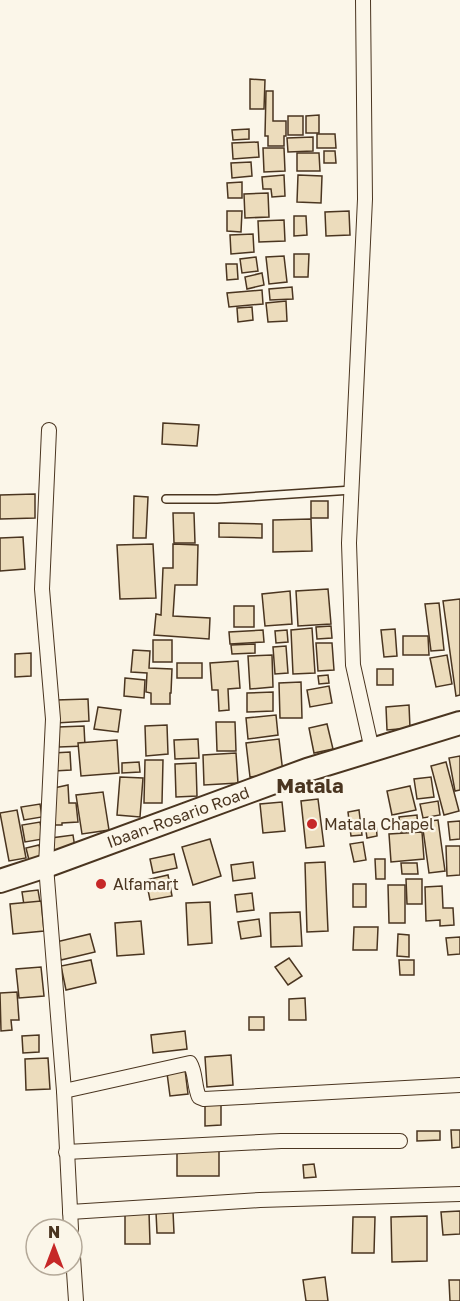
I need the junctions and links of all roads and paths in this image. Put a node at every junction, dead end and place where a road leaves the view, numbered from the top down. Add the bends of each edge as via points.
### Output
1 (363, 0) edge
2 (49, 430) dead end
3 (352, 490) junction
4 (166, 499) dead end
5 (460, 723) edge
6 (372, 750) junction
7 (46, 866) junction
8 (0, 881) edge
9 (460, 1085) edge
10 (64, 1091) junction
11 (400, 1141) dead end
12 (66, 1152) junction
13 (460, 1194) edge
14 (70, 1212) junction
15 (70, 1217) edge
16 (74, 1277) edge
17 (76, 1301) edge

1 - 3 street via 365,199
2 - 7 street via 42,589 53,719
3 - 4 lane
3 - 6 street via 353,665
5 - 6 main road, Ibaan-Rosario Road
6 - 7 main road, Ibaan-Rosario Road via 275,781
7 - 8 main road, Ibaan-Rosario Road
7 - 10 street
9 - 10 street via 204,1099 196,1091 190,1063
10 - 12 street
11 - 12 street via 281,1141
12 - 14 street
13 - 14 street via 260,1200
14 - 15 street
16 - 17 street

